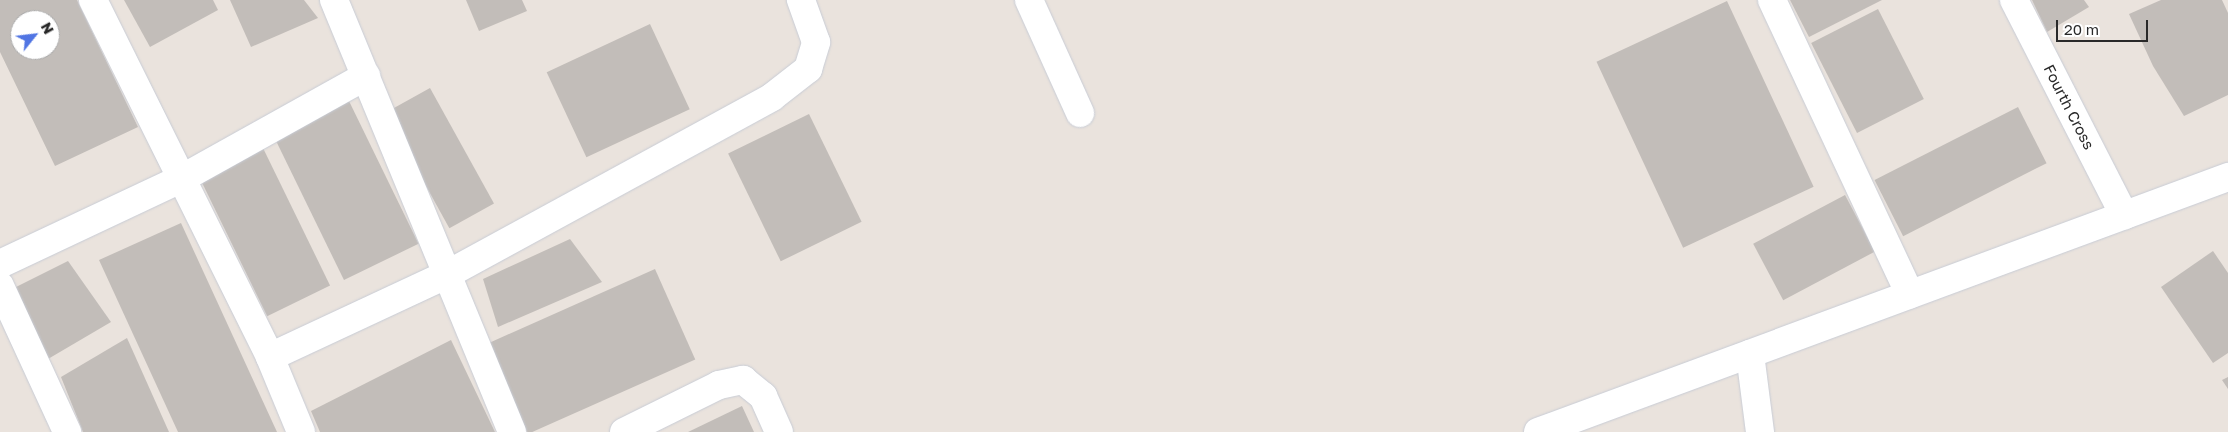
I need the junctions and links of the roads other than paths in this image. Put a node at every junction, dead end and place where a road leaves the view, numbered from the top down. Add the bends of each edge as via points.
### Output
1 (93, 0) edge
2 (334, 0) edge
3 (801, 0) edge
4 (1029, 0) edge
5 (1772, 0) edge
6 (2014, 0) edge
7 (366, 76) junction
8 (1080, 112) dead end
9 (2228, 176) edge
10 (181, 179) junction
11 (2124, 215) junction
12 (0, 264) edge
13 (446, 275) junction
14 (0, 286) edge
15 (1910, 294) junction
16 (1750, 354) junction
17 (270, 357) junction
18 (67, 432) edge
19 (301, 432) edge
20 (512, 432) edge
21 (624, 432) edge
22 (778, 432) edge
23 (1538, 432) edge
24 (1760, 432) edge

1 - 10 street
2 - 7 street
3 - 13 street via 816,42 808,69 772,97
4 - 8 street
5 - 15 street
6 - 11 street, Fourth Cross
7 - 10 street
7 - 13 street
9 - 11 street
10 - 12 street
10 - 17 street
11 - 15 street
13 - 17 street
13 - 20 street
14 - 18 street
15 - 16 street
16 - 23 street
16 - 24 street
17 - 19 street
21 - 22 street via 719,385 744,380 763,396

